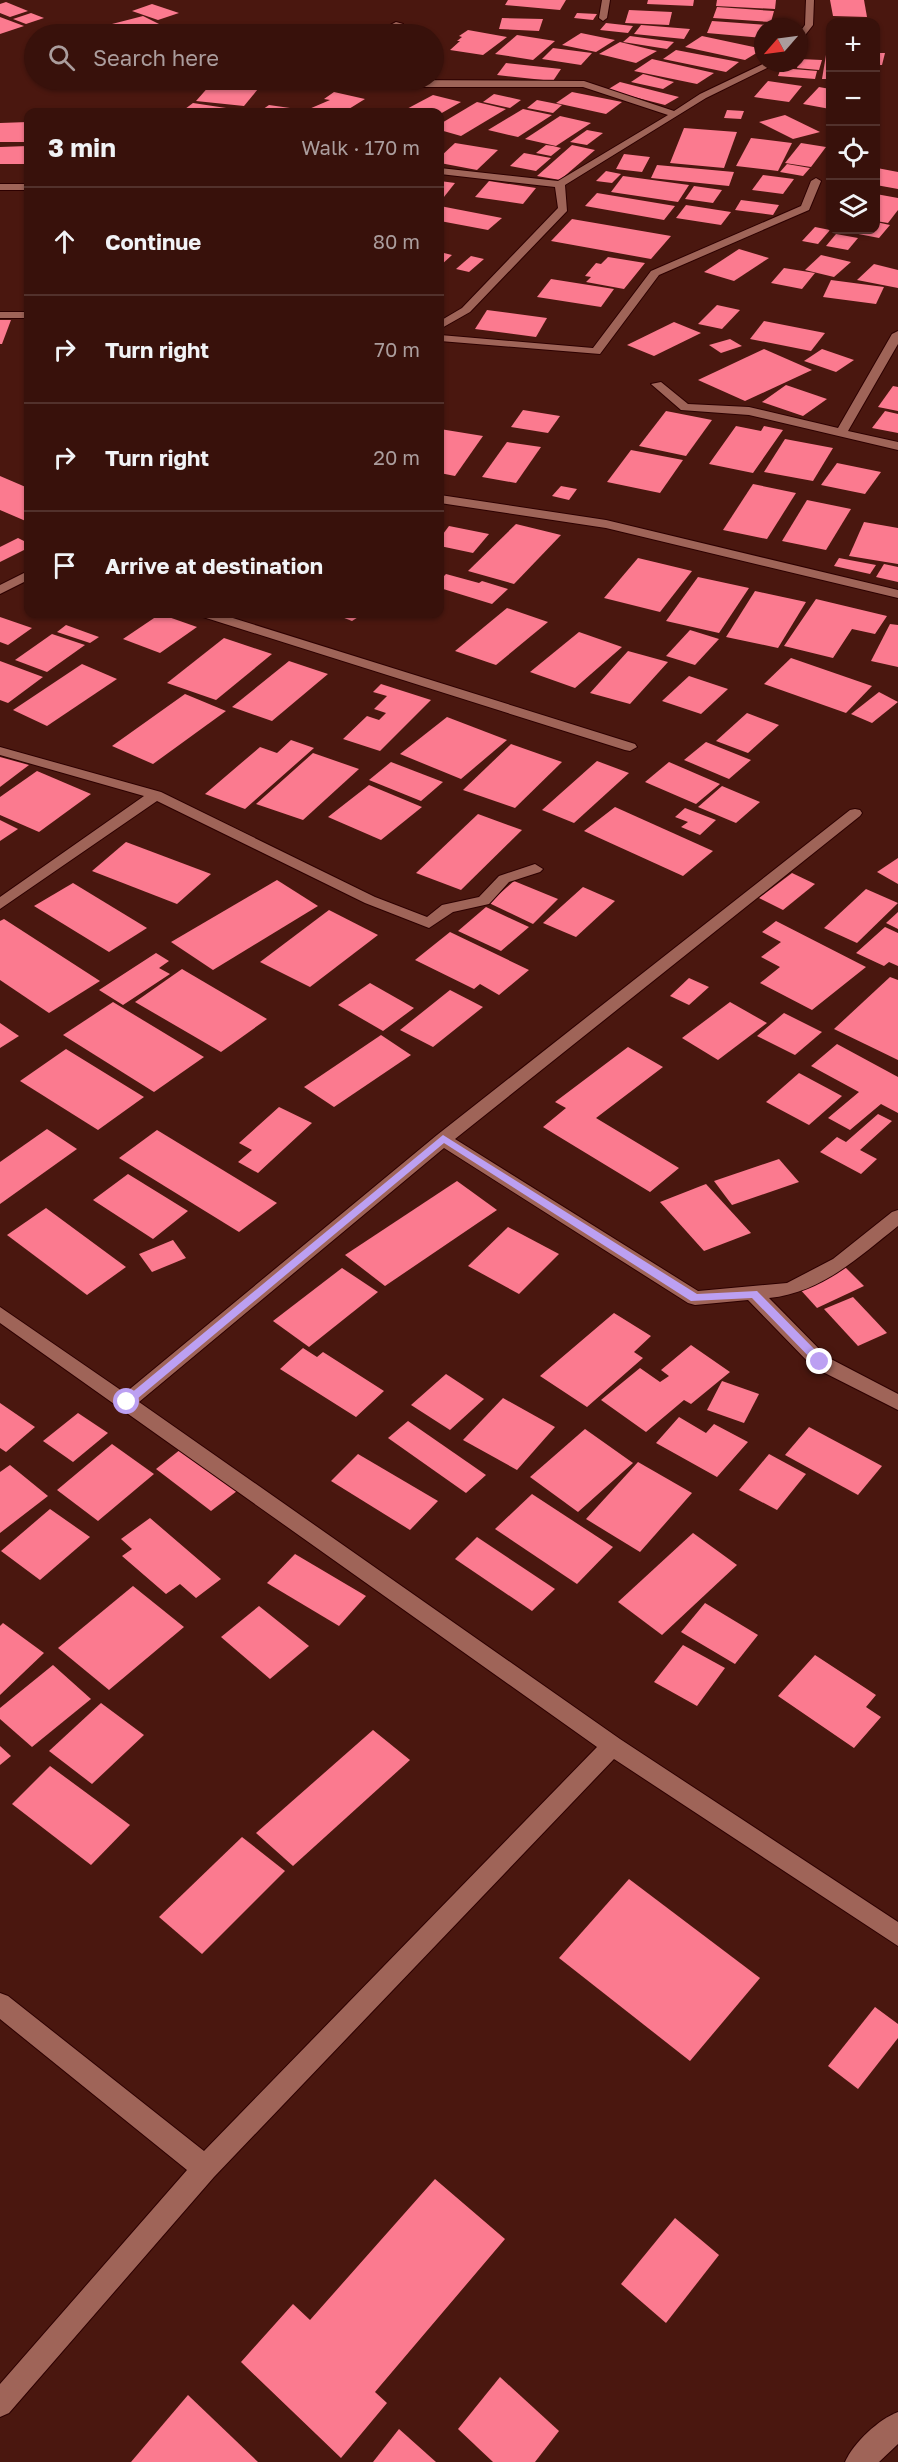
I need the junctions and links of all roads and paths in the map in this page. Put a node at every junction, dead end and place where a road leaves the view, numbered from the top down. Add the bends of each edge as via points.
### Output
1 (606, 0) edge
2 (810, 0) edge
3 (603, 18) dead end
4 (808, 26) edge
5 (754, 72) edge
6 (444, 84) edge
7 (675, 114) junction
8 (444, 171) edge
9 (816, 181) dead end
10 (560, 184) junction
11 (0, 187) edge
12 (24, 187) edge
13 (0, 315) edge
14 (24, 315) edge
15 (444, 324) edge
16 (898, 334) edge
17 (444, 338) edge
18 (657, 384) dead end
19 (842, 431) junction
20 (898, 446) edge
21 (444, 500) edge
22 (24, 577) edge
23 (0, 590) edge
24 (898, 594) edge
25 (221, 618) edge
26 (630, 747) dead end
27 (0, 750) edge
28 (156, 795) junction
29 (855, 813) dead end
30 (535, 869) dead end
31 (0, 904) edge
32 (443, 1138) junction
33 (898, 1216) edge
34 (754, 1294) junction
35 (0, 1314) edge
36 (127, 1402) junction
37 (898, 1403) edge
38 (612, 1746) junction
39 (898, 1935) edge
40 (0, 2004) edge
41 (206, 2168) junction
42 (0, 2404) edge
43 (898, 2425) edge
44 (859, 2462) edge

1 - 3 street
2 - 4 street
5 - 7 street
6 - 7 street via 584,84
7 - 10 street
8 - 10 street
9 - 17 street via 805,208 655,273 596,352
10 - 15 street via 563,209 466,310
11 - 12 street
13 - 14 street
16 - 19 street
18 - 19 street via 685,406 749,411
19 - 20 street
21 - 24 street via 606,524
22 - 23 street
25 - 26 street
27 - 28 street
28 - 30 street via 370,900 429,923 448,908 484,901 504,879
28 - 31 street
29 - 32 street
32 - 34 street via 695,1298
32 - 36 street
33 - 34 street via 839,1264 790,1289
34 - 37 street via 820,1362
35 - 36 street
36 - 38 street
38 - 39 street
38 - 41 street
40 - 41 street
41 - 42 street
43 - 44 street

